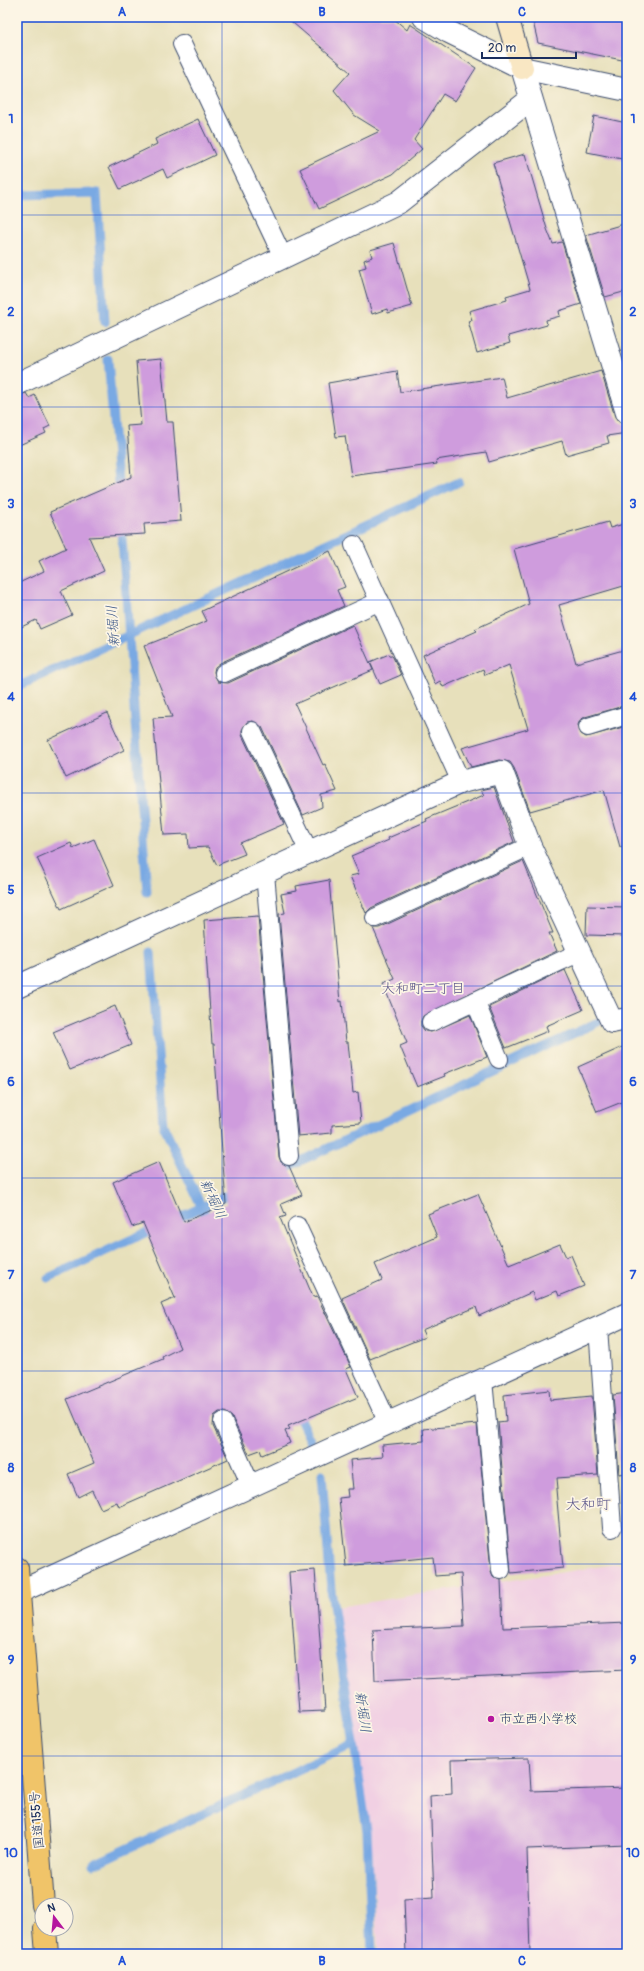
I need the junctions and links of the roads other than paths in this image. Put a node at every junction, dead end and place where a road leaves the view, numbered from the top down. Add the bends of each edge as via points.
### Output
1 (424, 17) edge
2 (507, 17) edge
3 (182, 44) dead end
4 (522, 68) junction
5 (627, 90) edge
6 (531, 99) junction
7 (283, 257) junction
8 (17, 384) edge
9 (627, 413) edge
10 (354, 545) dead end
11 (380, 601) junction
12 (224, 673) dead end
13 (627, 715) edge
14 (588, 727) dead end
15 (252, 731) dead end
16 (462, 782) junction
17 (530, 846) junction
18 (309, 852) junction
19 (265, 873) junction
20 (375, 918) dead end
21 (580, 952) junction
22 (17, 987) edge
23 (475, 1002) junction
24 (627, 1019) edge
25 (431, 1022) dead end
26 (499, 1059) dead end
27 (289, 1156) dead end
28 (296, 1226) dead end
29 (627, 1314) edge
30 (598, 1327) junction
31 (483, 1380) junction
32 (223, 1422) dead end
33 (388, 1423) junction
34 (251, 1486) junction
35 (612, 1528) dead end
36 (17, 1568) edge
37 (501, 1570) dead end
38 (18, 1598) edge
39 (43, 1897) edge
40 (46, 1937) edge
41 (47, 1954) edge

1 - 4 street via 448,32
2 - 4 street
3 - 7 lane
4 - 5 street
4 - 6 street
6 - 7 street via 398,202
6 - 9 street
7 - 8 street
10 - 11 lane
11 - 12 lane
11 - 16 lane
13 - 14 lane
15 - 18 lane
16 - 17 street via 502,772
16 - 18 street
17 - 20 lane
17 - 21 street
18 - 19 street
19 - 22 street
19 - 27 lane
21 - 23 lane
21 - 24 street via 612,1022
23 - 25 lane
23 - 26 lane
28 - 33 lane
29 - 30 street
30 - 31 street
30 - 35 lane
31 - 33 street
31 - 37 lane
32 - 34 lane
33 - 34 street
34 - 38 street
36 - 38 highway, 国道155号
38 - 39 highway, 国道155号
40 - 41 highway

